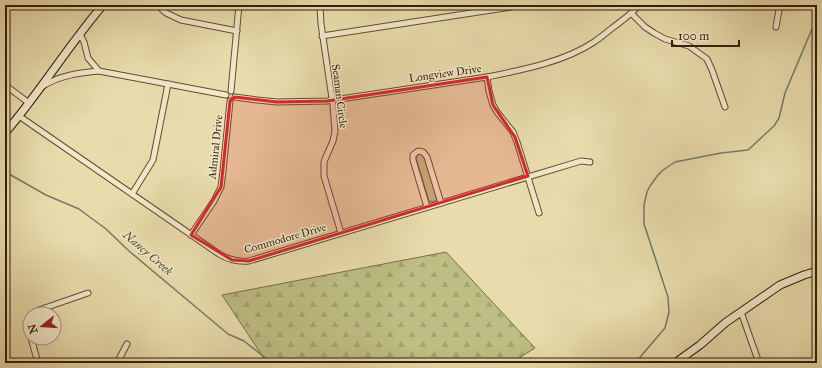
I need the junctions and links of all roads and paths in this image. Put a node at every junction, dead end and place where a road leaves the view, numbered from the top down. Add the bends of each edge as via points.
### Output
1 (103, 5) edge
2 (157, 5) edge
3 (239, 5) edge
4 (320, 5) edge
5 (518, 5) edge
6 (639, 5) edge
7 (777, 5) edge
8 (632, 14) junction
9 (776, 27) dead end
10 (237, 31) junction
11 (80, 34) junction
12 (322, 36) junction
13 (99, 71) junction
14 (487, 77) junction
15 (168, 84) junction
16 (5, 85) edge
17 (41, 88) junction
18 (228, 93) junction
19 (235, 97) junction
20 (332, 100) junction
21 (230, 101) junction
22 (29, 103) junction
23 (726, 107) dead end
24 (19, 116) junction
25 (5, 133) edge
26 (590, 162) dead end
27 (528, 176) junction
28 (132, 194) junction
29 (441, 203) junction
30 (427, 207) junction
31 (539, 213) dead end
32 (341, 233) junction
33 (191, 234) junction
34 (817, 271) edge
35 (88, 293) dead end
36 (51, 306) edge
37 (741, 312) junction
38 (127, 344) dead end
39 (33, 346) edge
40 (38, 363) edge
41 (117, 363) edge
42 (675, 363) edge
43 (759, 363) edge

1 - 11 street
2 - 10 street via 166,13 181,20
3 - 10 street
4 - 12 street, Seaman Circle
5 - 12 street
6 - 8 street, Longview Drive
7 - 9 street via 779,10
8 - 14 street, Longview Drive via 594,42 577,51 531,67
8 - 23 street via 654,33 689,46 707,59
10 - 18 street
11 - 13 street via 88,58
11 - 17 street
12 - 20 street, Seaman Circle
13 - 15 street
13 - 17 street via 64,77
14 - 20 street, Longview Drive
14 - 27 street via 494,105 515,137
15 - 18 street
15 - 28 street via 153,160
16 - 22 street
17 - 22 street
18 - 19 street via 233,92
18 - 21 street via 227,99
19 - 20 street, Longview Drive via 277,102
19 - 21 street
20 - 32 street, Seaman Circle via 335,137 326,157 324,176
21 - 33 street, Admiral Drive via 221,187
22 - 24 street
24 - 25 street
24 - 28 street, Commodore Drive
26 - 27 street, Commodore Drive via 581,161
27 - 29 street, Commodore Drive
27 - 31 street
28 - 33 street, Commodore Drive
29 - 30 street, Commodore Drive
29 - 30 street via 427,157 418,151 413,155 413,160
30 - 32 street, Commodore Drive
32 - 33 street, Commodore Drive via 245,261 227,259
34 - 37 street via 780,285
35 - 36 street
37 - 42 street
37 - 43 street
38 - 41 street
39 - 40 street

